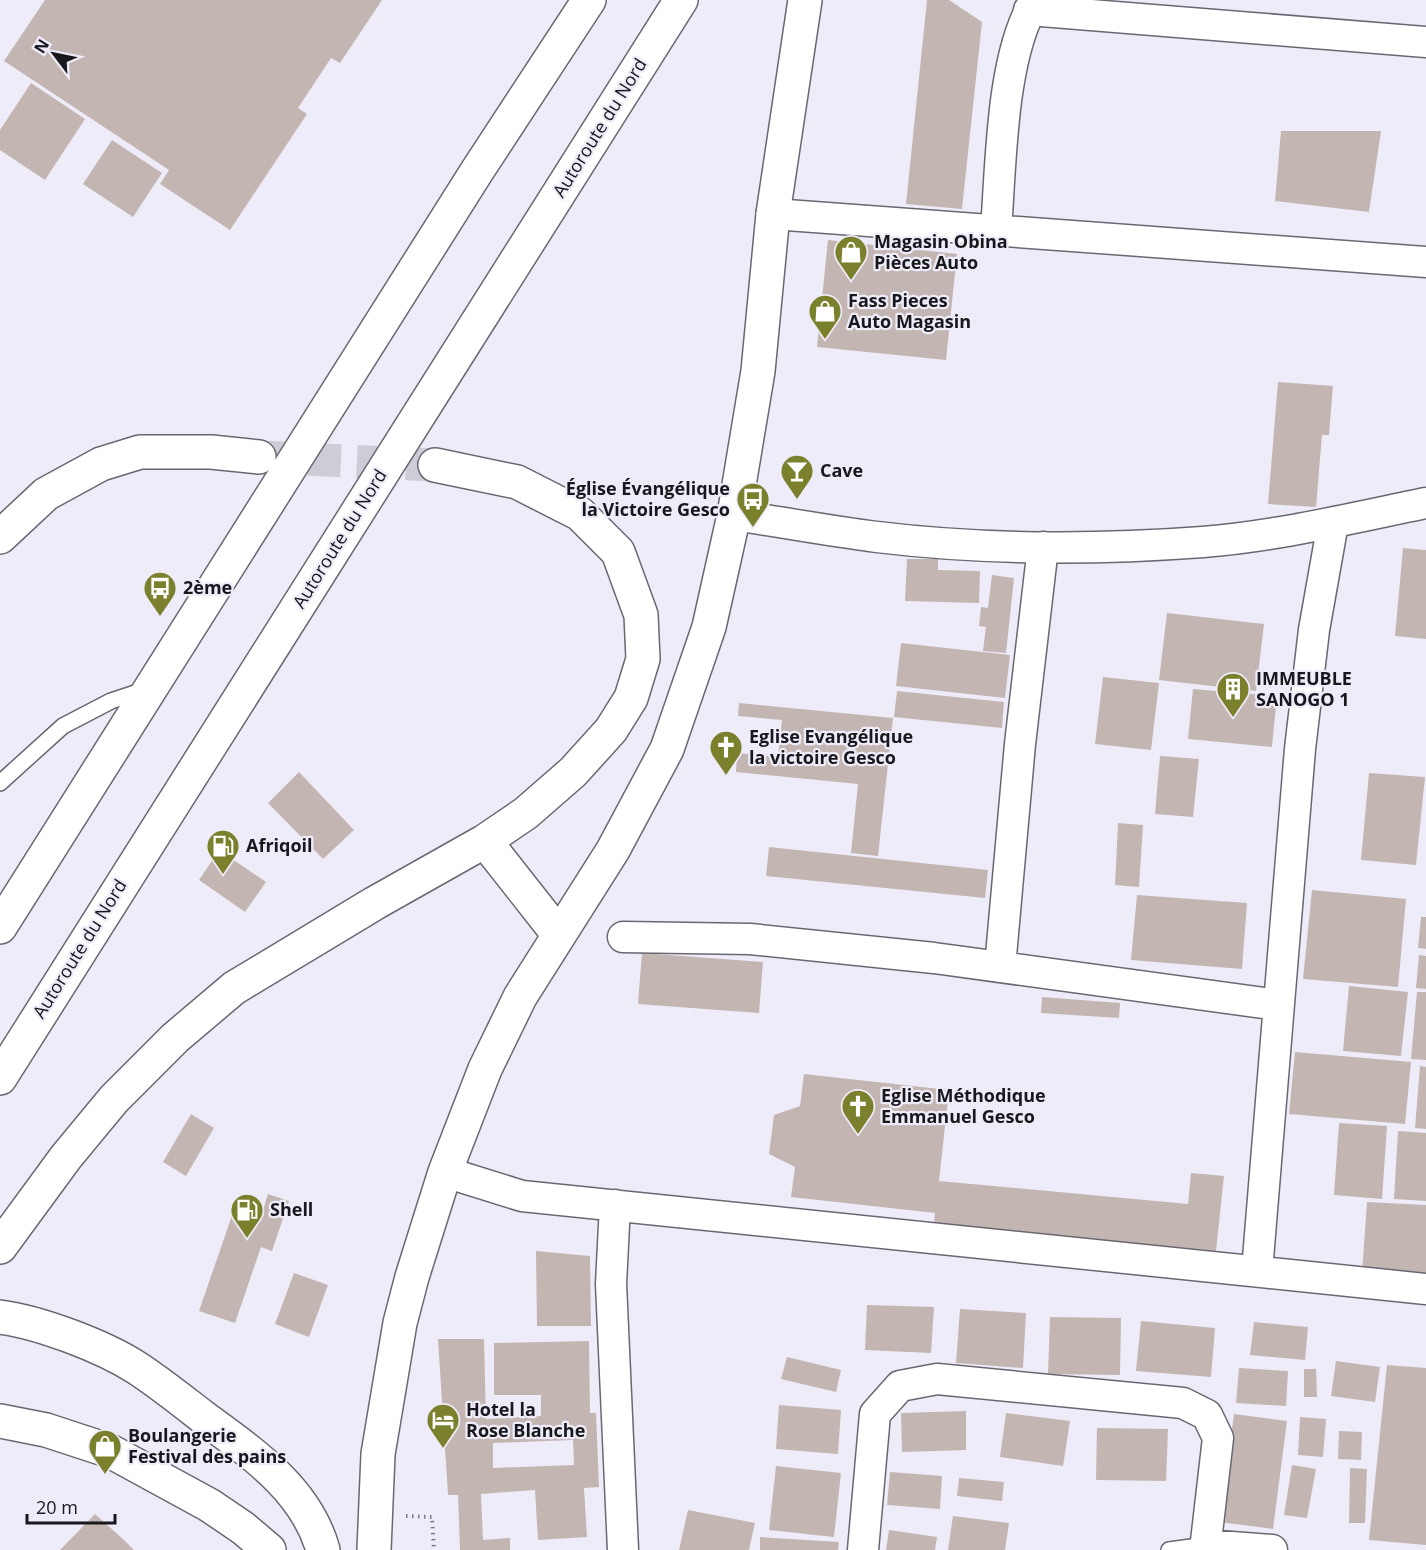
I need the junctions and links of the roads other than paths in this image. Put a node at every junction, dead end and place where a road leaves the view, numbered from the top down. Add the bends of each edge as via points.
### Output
1 (589, 0) edge
2 (681, 0) edge
3 (805, 0) edge
4 (1033, 5) edge
5 (1426, 42) edge
6 (772, 214) junction
7 (996, 230) junction
8 (1426, 262) edge
9 (259, 457) tunnel mouth
10 (435, 465) tunnel mouth
11 (1426, 503) edge
12 (734, 515) junction
13 (1332, 523) junction
14 (0, 537) edge
15 (1043, 547) junction
16 (152, 687) junction
17 (0, 783) edge
18 (485, 841) junction
19 (0, 927) edge
20 (559, 935) junction
21 (623, 937) dead end
22 (1000, 967) junction
23 (1278, 1005) junction
24 (0, 1078) edge
25 (445, 1172) junction
26 (615, 1205) junction
27 (0, 1247) edge
28 (1257, 1271) junction
29 (1426, 1289) edge
30 (8, 1318) edge
31 (0, 1421) edge
32 (209, 1504) junction
33 (1206, 1547) edge
34 (243, 1550) edge
35 (269, 1550) edge
36 (323, 1550) edge
37 (374, 1550) edge
38 (623, 1550) edge
39 (863, 1550) edge
40 (1169, 1550) edge
41 (1272, 1550) edge

1 - 16 main road via 470,181
2 - 24 main road, Autoroute du Nord
3 - 6 main road
4 - 5 street
4 - 7 street via 1015,50
6 - 7 street
6 - 12 main road via 758,371
7 - 8 street
9 - 14 main road via 140,452 101,464 46,494
10 - 18 main road via 517,482 580,514 618,552 641,615 643,659 631,698 611,730 573,772 526,813
11 - 13 street
12 - 15 street via 877,537
12 - 20 main road via 709,627 668,749 613,850
13 - 15 street via 1204,542
13 - 23 street via 1300,749
15 - 22 street
16 - 17 lane via 111,701 63,726
16 - 19 main road
18 - 20 main road
18 - 27 main road via 234,988 175,1038 114,1099
20 - 25 main road via 520,997 485,1069
21 - 22 street via 750,939
22 - 23 street
23 - 28 street
25 - 26 street via 522,1196
25 - 37 main road via 400,1323 378,1454
26 - 28 street
26 - 38 street via 611,1284
28 - 29 street
30 - 36 main road via 80,1340 135,1367 274,1470 300,1502
31 - 32 main road via 46,1430 110,1451
32 - 34 street
32 - 35 main road
33 - 39 street via 1218,1438 1207,1415 1184,1403 937,1379 900,1386 875,1414
33 - 40 lane
33 - 41 street

